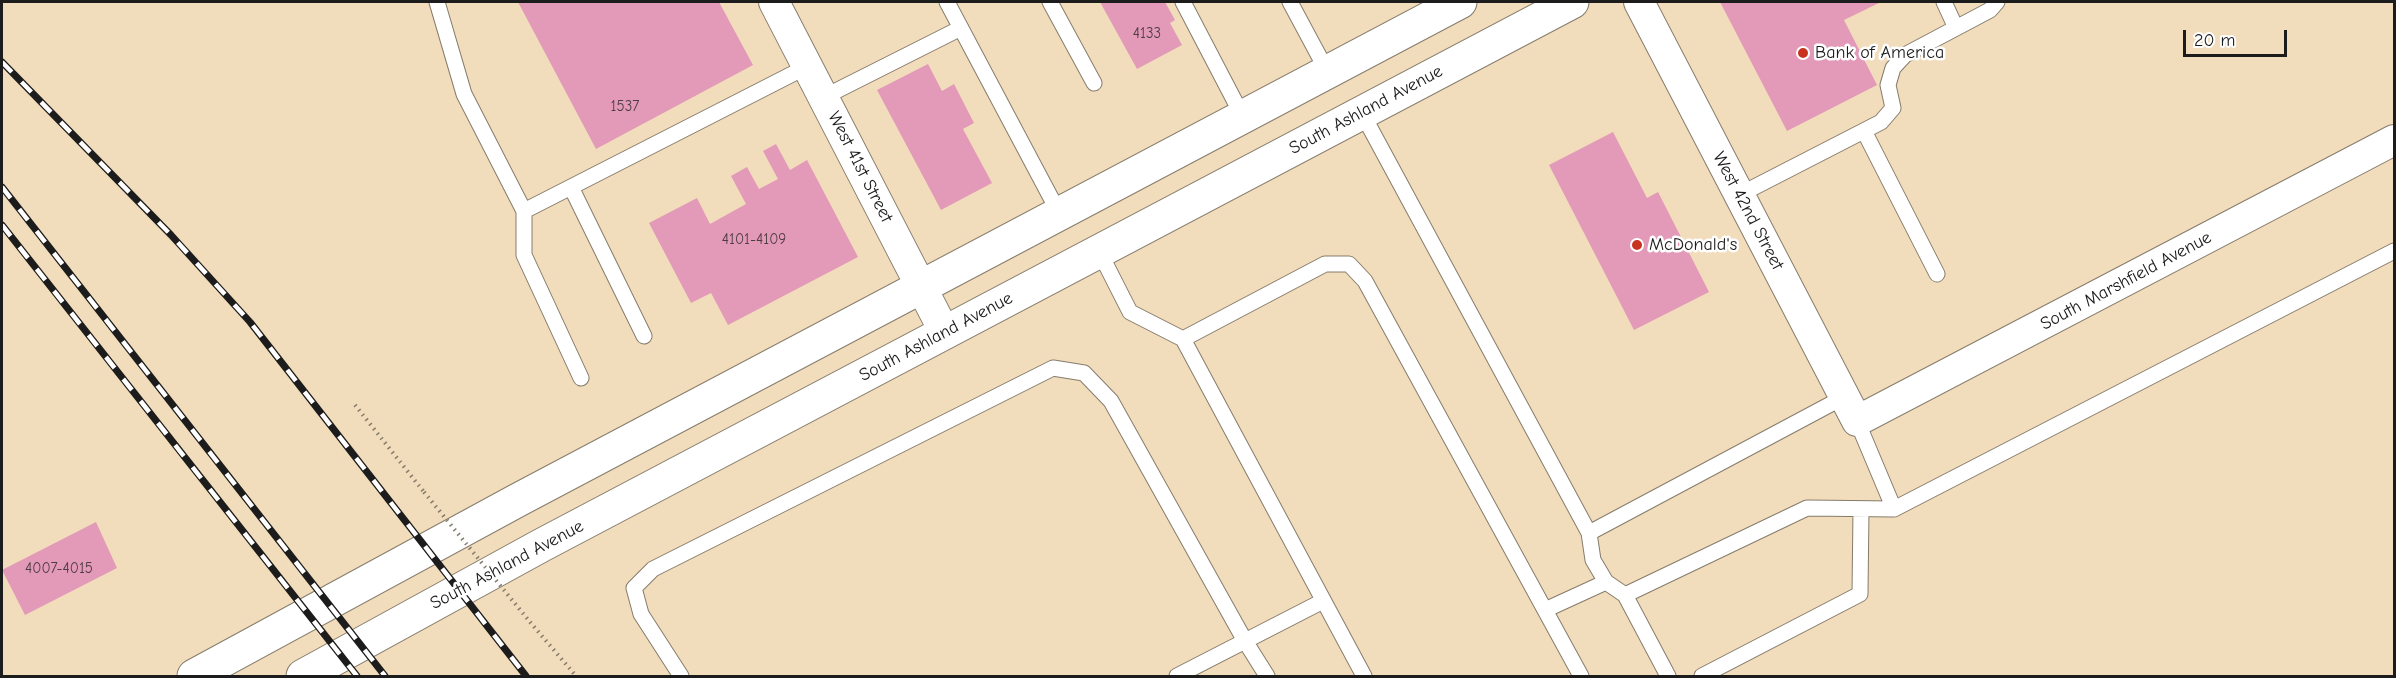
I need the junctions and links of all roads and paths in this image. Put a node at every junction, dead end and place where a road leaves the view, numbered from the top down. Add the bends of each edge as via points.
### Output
1 (437, 2) edge
2 (774, 2) edge
3 (947, 2) edge
4 (1050, 2) edge
5 (1183, 2) edge
6 (1290, 2) edge
7 (1460, 2) edge
8 (1572, 2) edge
9 (1639, 2) edge
10 (1944, 2) edge
11 (1997, 2) edge
12 (961, 28) junction
13 (1956, 28) junction
14 (808, 66) junction
15 (1328, 72) junction
16 (1094, 83) dead end
17 (824, 97) junction
18 (1362, 113) junction
19 (1243, 117) junction
20 (1864, 131) junction
21 (2394, 140) edge
22 (571, 187) junction
23 (1739, 195) junction
24 (524, 211) junction
25 (1059, 213) junction
26 (1099, 251) junction
27 (2394, 251) edge
28 (1937, 274) dead end
29 (922, 286) junction
30 (945, 333) junction
31 (644, 336) dead end
32 (1184, 339) junction
33 (581, 378) dead end
34 (355, 405) dead end
35 (1851, 409) junction
36 (1861, 509) junction
37 (1894, 509) junction
38 (1589, 533) junction
39 (1606, 582) junction
40 (1625, 596) junction
41 (1323, 601) junction
42 (1545, 610) junction
43 (1245, 641) junction
44 (194, 676) edge
45 (303, 676) edge
46 (576, 676) edge
47 (681, 676) edge
48 (1177, 676) edge
49 (1267, 676) edge
50 (1364, 676) edge
51 (1581, 676) edge
52 (1668, 676) edge
53 (1702, 676) edge

1 - 24 lane via 464,94
2 - 14 street, West 41st Street
3 - 12 lane
4 - 16 lane
5 - 19 lane
6 - 15 lane
7 - 15 main road
8 - 18 main road, South Ashland Avenue
9 - 23 street, West 42nd Street
10 - 13 lane
11 - 13 lane via 1990,10
12 - 17 lane
12 - 25 lane
13 - 20 lane via 1905,54 1893,68 1888,85 1893,108 1881,122
14 - 17 street, West 41st Street
14 - 22 lane
15 - 19 main road
17 - 29 street, West 41st Street
18 - 26 main road, South Ashland Avenue
18 - 38 lane
19 - 25 main road
20 - 23 lane
20 - 28 lane
21 - 35 street, South Marshfield Avenue
22 - 24 lane
22 - 31 lane
23 - 35 street, West 42nd Street
24 - 33 lane via 524,255
25 - 29 main road
26 - 30 main road, South Ashland Avenue
26 - 32 lane via 1130,312
27 - 37 lane
29 - 30 street, West 41st Street
29 - 44 main road
30 - 45 main road, South Ashland Avenue
32 - 41 lane
32 - 42 lane via 1325,264 1349,264 1365,281
34 - 46 path, bridge
35 - 37 lane
35 - 38 lane
36 - 37 lane
36 - 40 lane via 1807,508
36 - 53 lane via 1860,594
38 - 39 lane via 1593,560
39 - 40 lane
39 - 42 lane
40 - 52 lane
41 - 43 lane
41 - 50 lane
42 - 51 lane
43 - 47 lane via 1112,401 1084,373 1053,368 653,569 634,588 640,614
43 - 48 lane
43 - 49 lane

